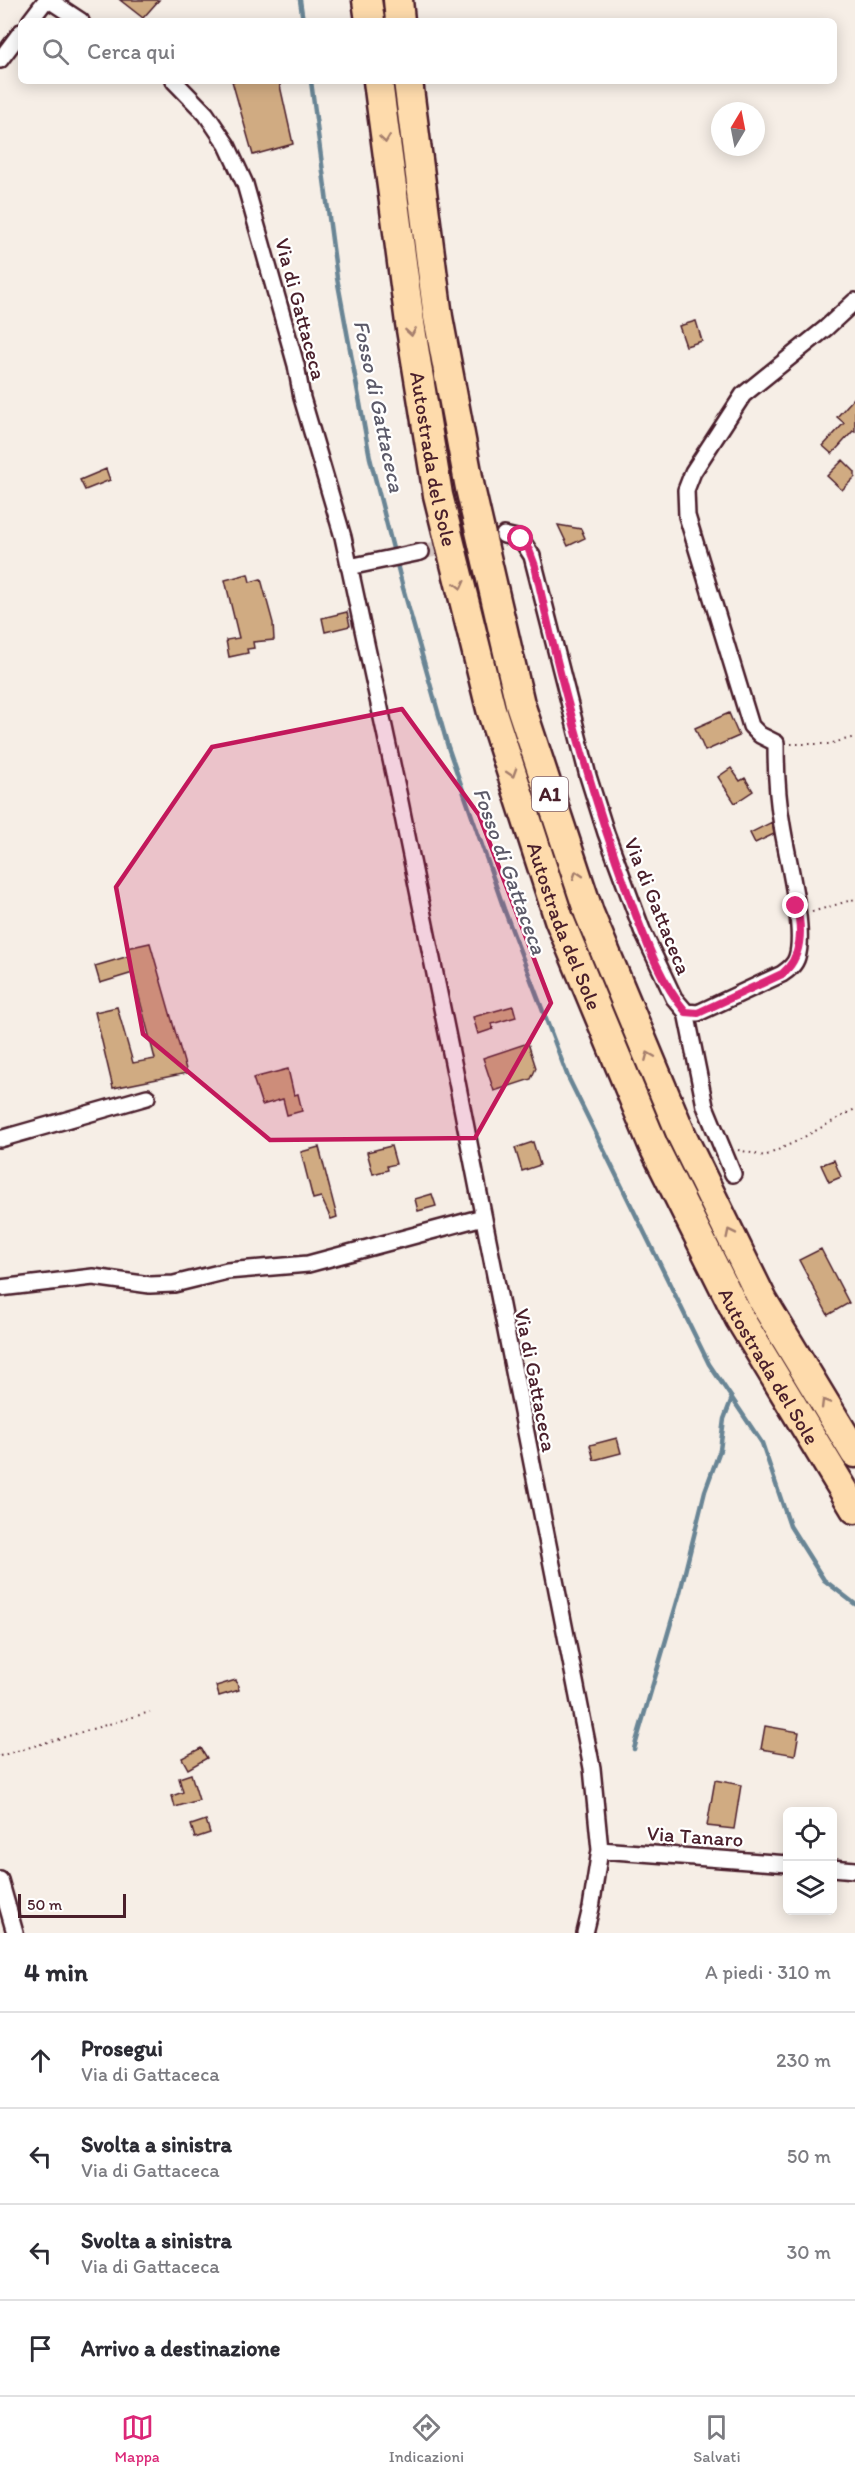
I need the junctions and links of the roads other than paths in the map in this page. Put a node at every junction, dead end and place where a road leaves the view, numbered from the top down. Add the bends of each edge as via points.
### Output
1 (47, 0) edge
2 (367, 0) edge
3 (398, 0) edge
4 (32, 18) edge
5 (76, 18) edge
6 (370, 18) edge
7 (400, 18) edge
8 (18, 36) edge
9 (0, 60) edge
10 (177, 84) edge
11 (378, 84) edge
12 (408, 84) edge
13 (855, 302) edge
14 (504, 535) tunnel mouth
15 (421, 552) tunnel mouth
16 (349, 567) junction
17 (686, 1012) junction
18 (147, 1097) dead end
19 (0, 1139) edge
20 (733, 1174) dead end
21 (483, 1217) junction
22 (0, 1288) edge
23 (855, 1453) edge
24 (855, 1509) edge
25 (600, 1850) junction
26 (783, 1864) edge
27 (837, 1868) edge
28 (855, 1870) edge
29 (0, 1880) edge
30 (15, 1933) edge
31 (585, 1933) edge

1 - 4 street
1 - 5 street
2 - 6 highway
3 - 7 highway
8 - 9 street
10 - 16 street, Via di Gattaceca via 212,122 245,184
11 -> 24 highway, Autostrada del Sole / A1 via 410,323 438,495 490,709 560,919 663,1166 740,1319
23 -> 12 highway, Autostrada del Sole / A1 via 763,1301 682,1136 590,913 520,704 470,488 438,316
13 - 17 street via 743,395 693,472 686,490 687,516 751,726 776,742 776,784 799,917 797,957 792,967 698,1013
14 - 17 street, Via di Gattaceca via 521,539 532,556 606,833 642,930 674,998
15 - 16 street
16 - 21 street, Via di Gattaceca via 401,804
17 - 20 street via 705,1106
18 - 19 street
21 - 22 street via 308,1264 227,1271 174,1284 150,1285 93,1277
21 - 25 street, Via di Gattaceca via 592,1768
25 - 26 street, Via Tanaro
25 - 31 street, Via di Gattaceca
27 - 28 street
29 - 30 street

